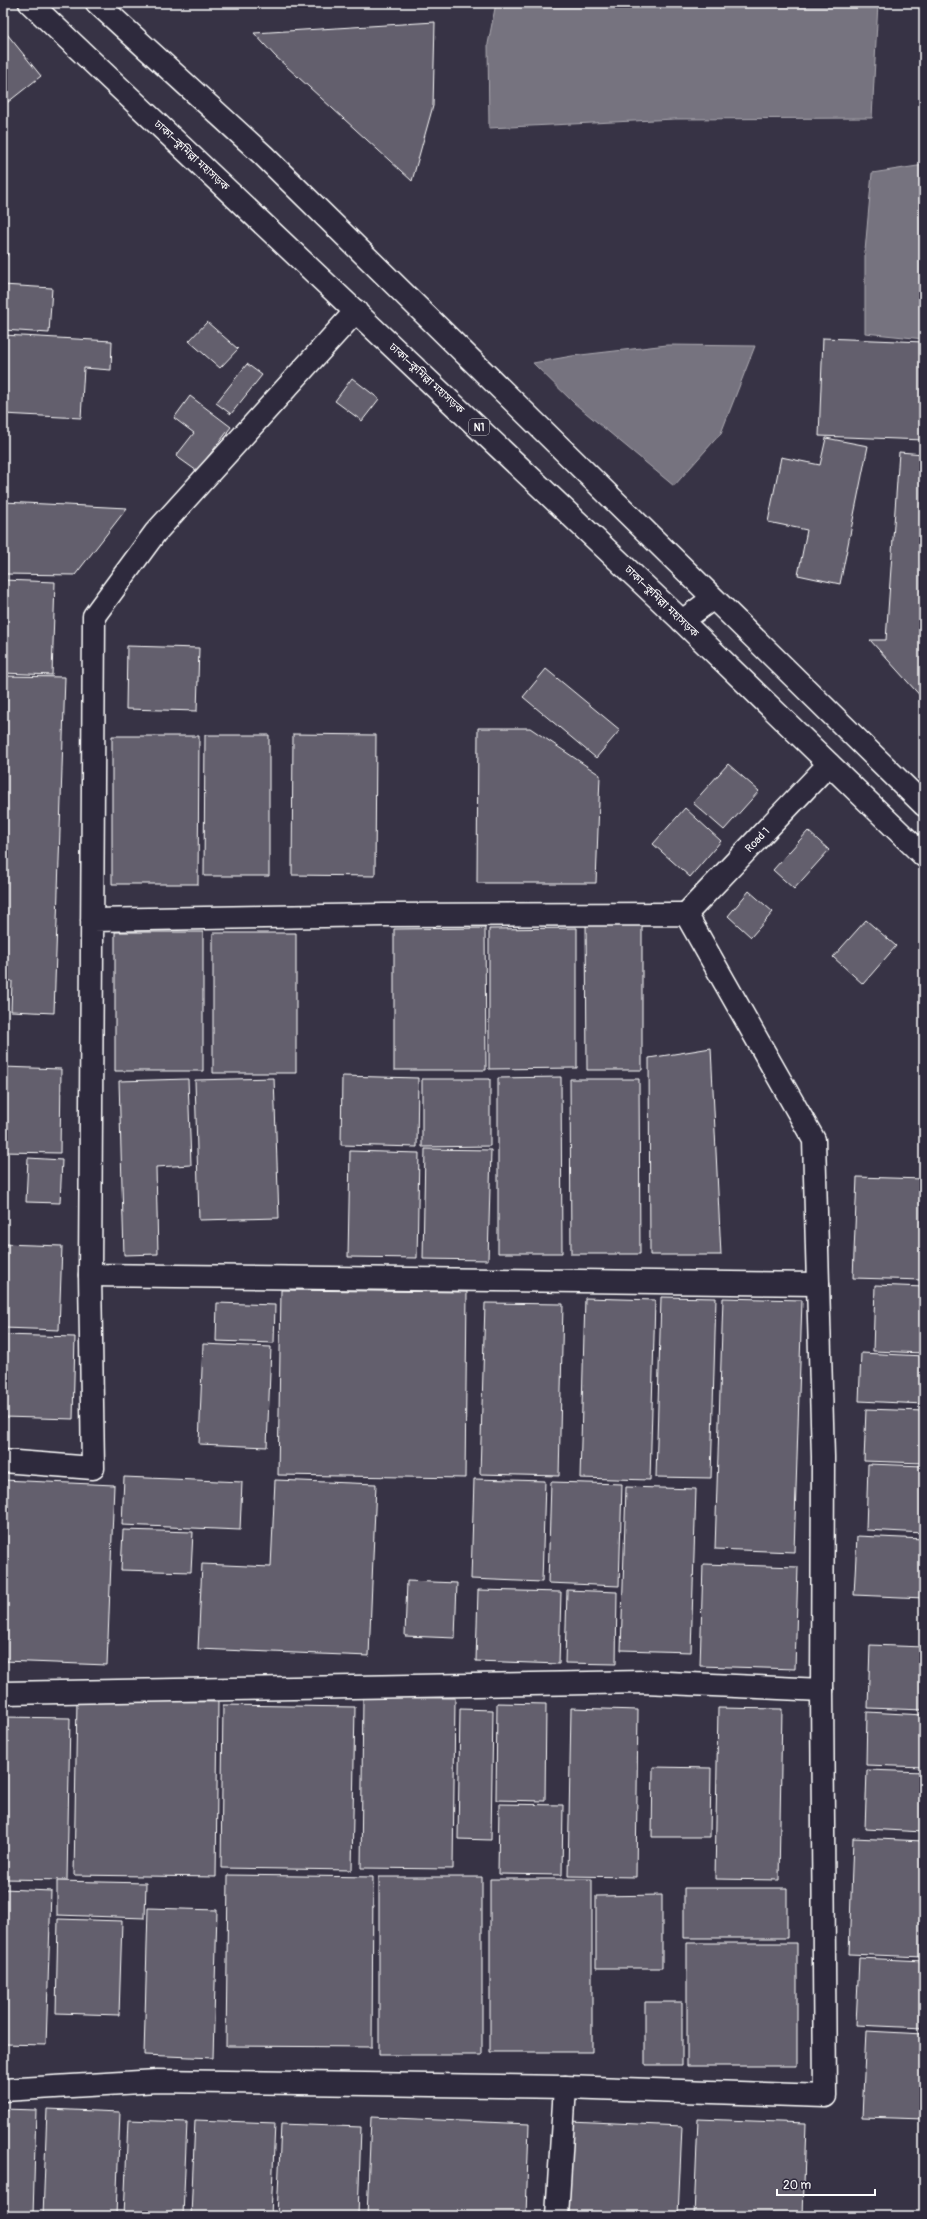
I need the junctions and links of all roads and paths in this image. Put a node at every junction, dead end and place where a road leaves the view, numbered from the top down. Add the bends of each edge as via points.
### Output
1 (30, 3) edge
2 (97, 3) edge
3 (356, 311) junction
4 (712, 599) junction
5 (682, 620) junction
6 (829, 764) junction
7 (924, 805) edge
8 (924, 856) edge
9 (686, 914) junction
10 (92, 920) junction
11 (90, 1275) junction
12 (818, 1284) junction
13 (3, 1462) edge
14 (822, 1690) junction
15 (3, 1693) edge
16 (565, 2087) junction
17 (3, 2090) edge
18 (557, 2216) edge

1 - 3 main road, ঢাকা–কুমিল্লা মহাসড়ক / N1
2 - 4 main road via 263,156
3 - 5 main road, ঢাকা–কুমিল্লা মহাসড়ক / N1
3 - 10 main road via 155,533 94,616
4 - 5 main road
4 - 7 main road
5 - 6 main road, ঢাকা–কুমিল্লা মহাসড়ক / N1
6 - 8 main road, ঢাকা–কুমিল্লা মহাসড়ক / N1
6 - 9 main road, Road 1
9 - 10 main road via 384,915
9 - 12 main road via 814,1140
10 - 11 main road
11 - 12 main road
11 - 13 main road via 93,1468
12 - 14 main road via 822,1457
14 - 15 main road via 645,1682
14 - 16 main road via 825,2096
16 - 17 main road via 157,2081
16 - 18 main road

